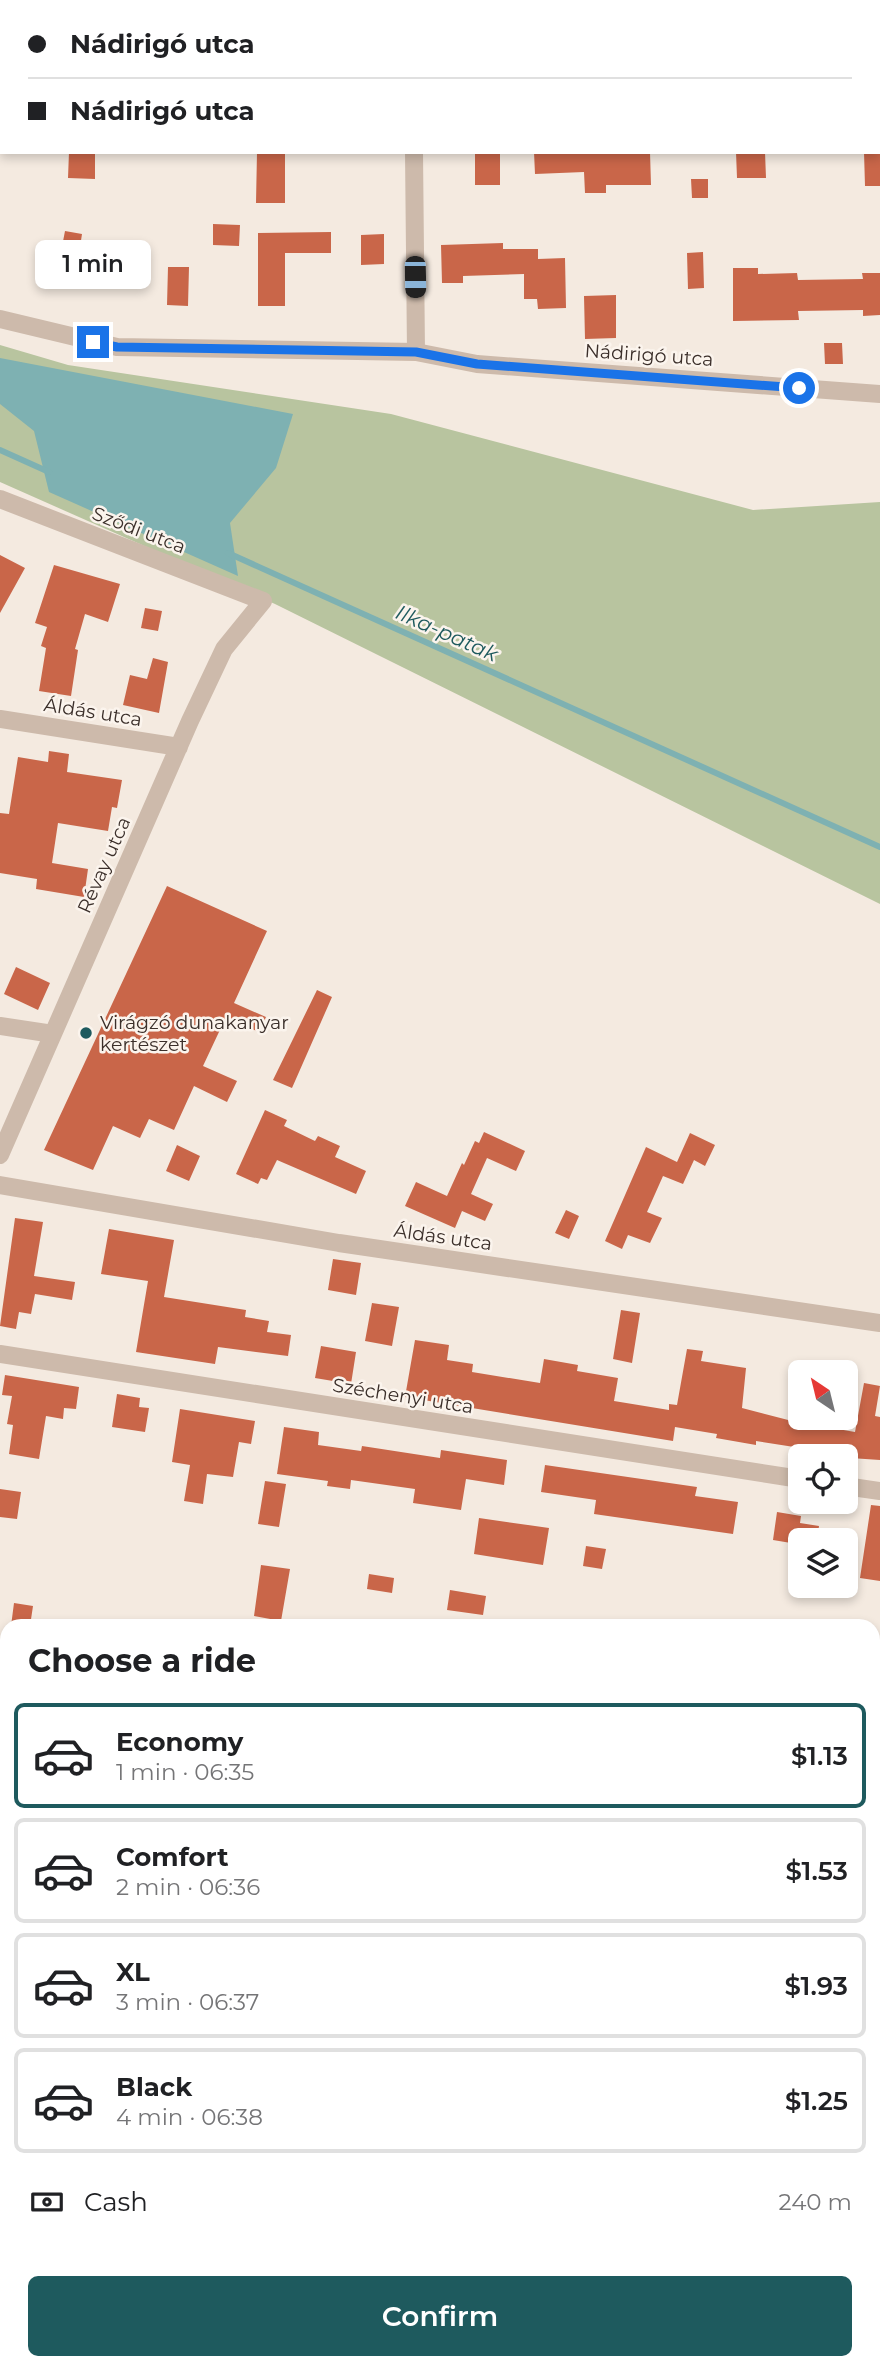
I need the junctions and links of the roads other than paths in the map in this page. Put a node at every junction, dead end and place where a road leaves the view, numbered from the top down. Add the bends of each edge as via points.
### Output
1 (414, 154) edge
2 (0, 319) edge
3 (416, 352) junction
4 (880, 394) edge
5 (0, 499) edge
6 (263, 601) joint
7 (0, 719) edge
8 (178, 747) junction
9 (0, 1026) edge
10 (53, 1034) junction
11 (0, 1155) edge
12 (0, 1185) edge
13 (880, 1323) edge
14 (0, 1354) edge
15 (788, 1477) edge
16 (858, 1488) edge
17 (880, 1491) edge

1 - 3 street
2 - 3 street, Nádirigó utca via 117,347
3 - 4 street, Nádirigó utca via 477,364
5 - 6 street, Sződi utca
6 - 8 street, Révay utca via 225,649
7 - 8 street, Áldás utca
8 - 10 street, Révay utca
9 - 10 street
10 - 11 street, Révay utca
12 - 13 street, Áldás utca via 339,1243
14 - 15 street, Széchenyi utca
16 - 17 street

